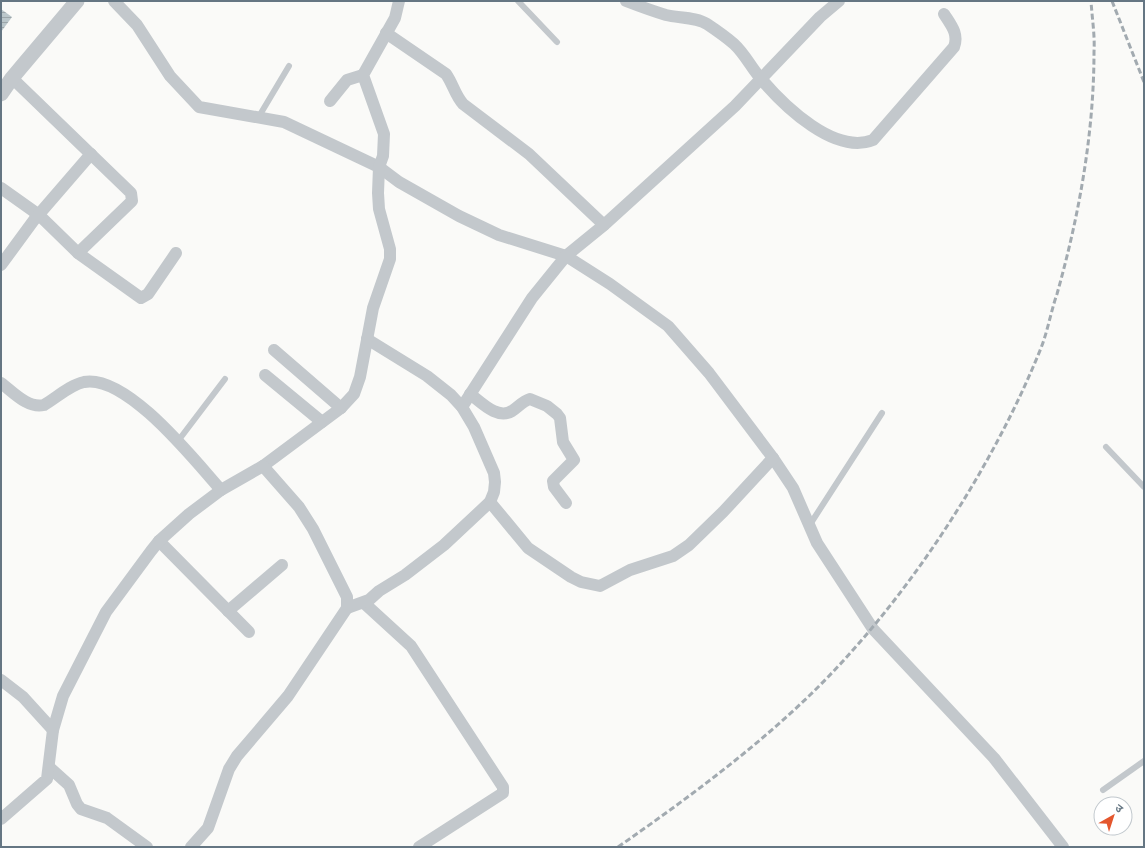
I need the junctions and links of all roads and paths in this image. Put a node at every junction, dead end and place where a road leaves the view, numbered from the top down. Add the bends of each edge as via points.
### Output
1 (77, 1) edge
2 (114, 1) edge
3 (399, 1) edge
4 (518, 1) edge
5 (626, 1) edge
6 (839, 1) edge
7 (944, 14) dead end
8 (386, 33) junction
9 (558, 42) dead end
10 (289, 66) dead end
11 (363, 75) junction
12 (12, 78) junction
13 (761, 80) junction
14 (1, 94) edge
15 (330, 101) dead end
16 (258, 118) junction
17 (92, 154) junction
18 (379, 168) junction
19 (1, 188) edge
20 (39, 216) junction
21 (604, 225) junction
22 (78, 253) junction
23 (176, 253) dead end
24 (566, 256) junction
25 (1, 265) edge
26 (367, 339) junction
27 (274, 350) dead end
28 (265, 375) dead end
29 (225, 379) dead end
30 (1, 383) edge
31 (470, 394) junction
32 (462, 407) junction
33 (341, 408) junction
34 (882, 413) dead end
35 (322, 422) junction
36 (178, 441) junction
37 (1106, 447) dead end
38 (773, 458) junction
39 (263, 466) junction
40 (1144, 487) edge
41 (221, 490) junction
42 (490, 502) junction
43 (566, 503) dead end
44 (809, 526) junction
45 (160, 541) junction
46 (282, 565) dead end
47 (364, 603) junction
48 (347, 608) junction
49 (228, 611) junction
50 (249, 632) dead end
51 (1, 680) edge
52 (53, 730) junction
53 (1144, 761) edge
54 (49, 767) junction
55 (1103, 790) dead end
56 (1, 819) edge
57 (147, 847) edge
58 (192, 847) edge
59 (419, 847) edge
60 (1063, 847) edge

1 - 12 street
2 - 16 street via 137,25 170,76 199,106
3 - 8 street
4 - 9 lane
5 - 13 street via 667,15 706,23 735,45
6 - 13 street via 820,17
7 - 13 street via 955,33 957,40 954,47 882,132 865,143 835,139 816,128 782,102
8 - 11 street
8 - 21 street via 446,74 452,82 457,98 463,104 529,154
10 - 16 lane
11 - 15 street via 347,80
11 - 18 street via 384,134 383,156
12 - 14 street
12 - 17 street
13 - 21 street
16 - 18 street via 284,122
17 - 20 street
17 - 22 street via 131,193 132,201
18 - 24 street via 459,216 499,234
18 - 26 street via 379,209 387,235 390,259
19 - 20 street
20 - 22 street
20 - 25 street
21 - 24 street
22 - 23 street via 141,298 148,294
24 - 31 street via 532,298
24 - 38 street via 668,326 709,373
26 - 32 street via 427,376
26 - 33 street via 357,387 351,399
27 - 33 street
28 - 35 street
29 - 36 lane
30 - 36 street via 27,403 39,406 78,384 93,382 107,386 152,414
31 - 32 street
31 - 43 street via 501,414 530,399 547,406 557,414 560,418 563,442 574,460 553,481 554,487
32 - 42 street via 474,427 494,473 494,492
33 - 35 street
34 - 44 lane
35 - 39 street
36 - 41 street
37 - 40 lane
38 - 42 street via 689,545 673,556 630,570 600,586 570,577 528,548
38 - 44 street via 793,488
39 - 41 street
39 - 48 street via 299,508 313,529 325,556 345,589
41 - 45 street via 189,514
42 - 47 street via 444,545
44 - 60 street via 817,543 873,629 994,758
45 - 49 street
45 - 52 street via 106,612 63,696
46 - 49 street
47 - 48 street
47 - 59 street via 411,646 504,787 503,793
48 - 58 street via 288,696 237,756 229,769 208,828
49 - 50 street
51 - 52 street via 23,697
52 - 54 street
53 - 55 lane
54 - 56 street via 47,779
54 - 57 street via 69,785 82,810 107,818

